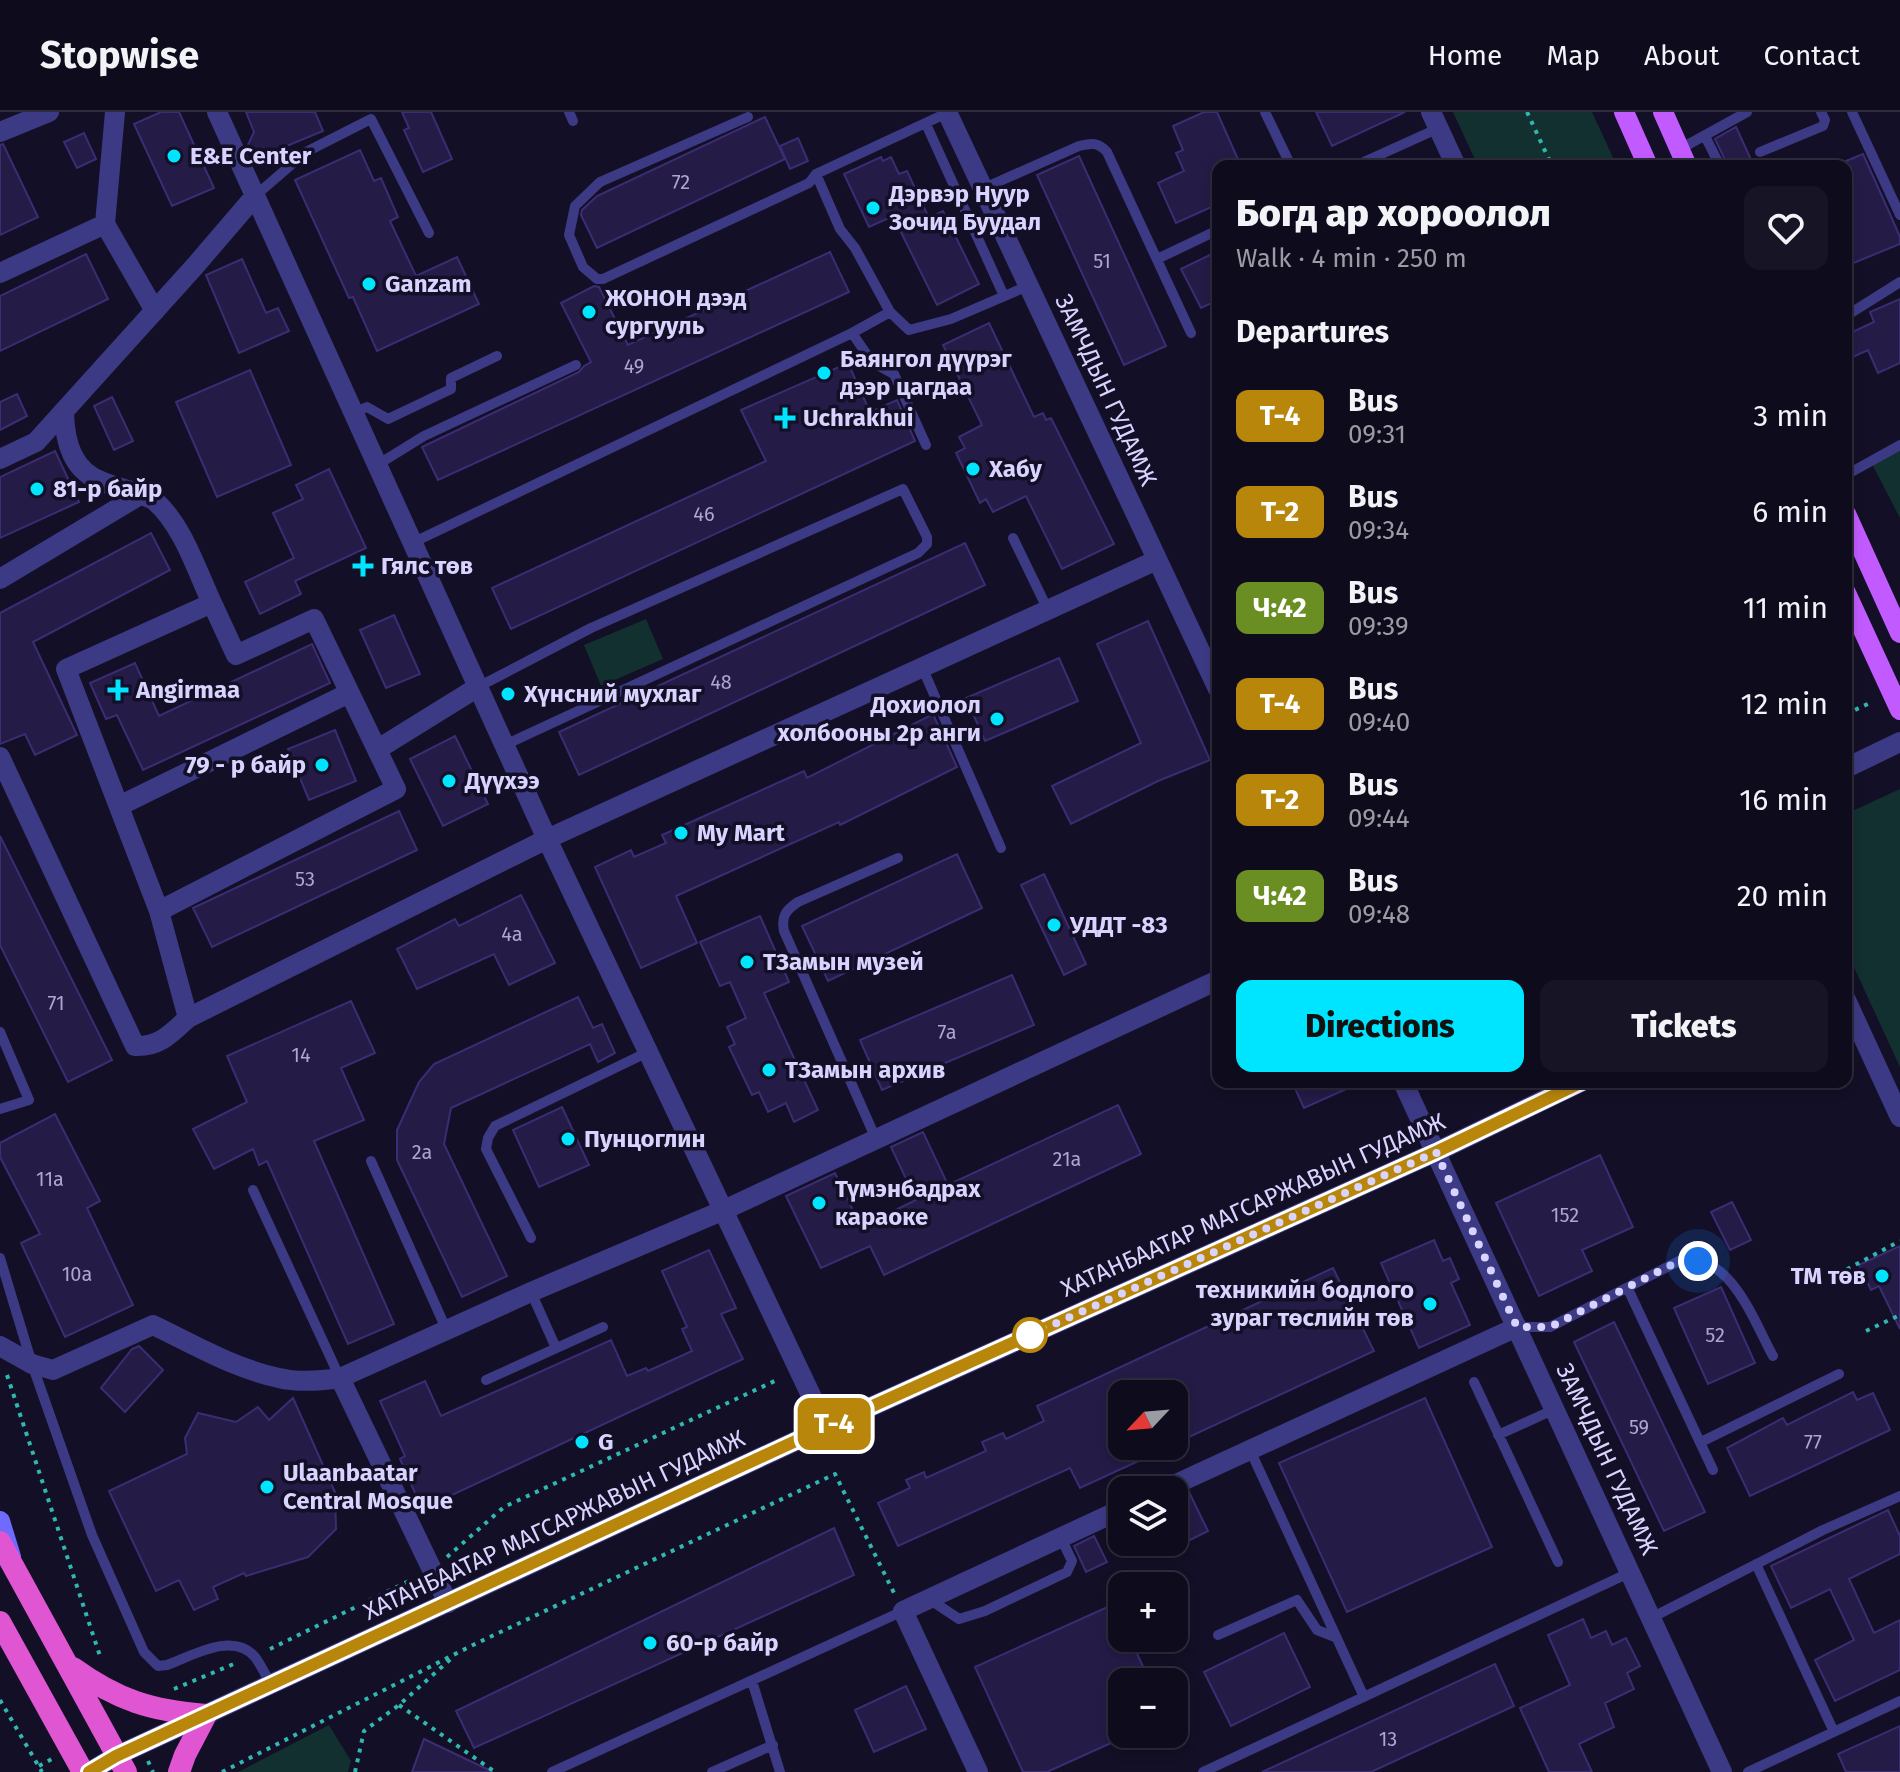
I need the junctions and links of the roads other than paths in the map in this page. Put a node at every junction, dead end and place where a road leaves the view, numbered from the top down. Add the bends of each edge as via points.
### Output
1 (49, 112) edge
2 (115, 112) edge
3 (217, 112) edge
4 (1265, 112) edge
5 (1624, 112) edge
6 (1663, 112) edge
7 (1747, 112) edge
8 (1821, 112) edge
9 (1852, 112) edge
10 (947, 113) edge
11 (748, 117) dead end
12 (1435, 120) edge
13 (926, 124) junction
14 (0, 132) edge
15 (1705, 136) junction
16 (1760, 152) dead end
17 (1684, 158) edge
18 (1288, 160) edge
19 (1365, 160) edge
20 (1453, 160) edge
21 (1645, 160) edge
22 (1717, 160) edge
23 (816, 174) junction
24 (982, 189) junction
25 (255, 196) junction
26 (1900, 215) edge
27 (105, 224) junction
28 (429, 233) dead end
29 (1212, 233) edge
30 (1157, 259) junction
31 (0, 273) edge
32 (1900, 282) edge
33 (1028, 286) junction
34 (1004, 296) junction
35 (155, 311) junction
36 (890, 312) junction
37 (1852, 312) edge
38 (852, 333) junction
39 (1191, 333) dead end
40 (497, 356) dead end
41 (576, 365) dead end
42 (64, 413) junction
43 (353, 413) junction
44 (926, 445) dead end
45 (1900, 445) edge
46 (0, 459) edge
47 (377, 465) junction
48 (1852, 472) edge
49 (140, 495) junction
50 (1852, 527) edge
51 (1013, 538) dead end
52 (412, 543) junction
53 (1157, 560) junction
54 (0, 579) edge
55 (212, 603) junction
56 (1852, 606) edge
57 (1048, 610) junction
58 (1900, 633) edge
59 (922, 667) junction
60 (1212, 676) edge
61 (478, 687) junction
62 (349, 693) junction
63 (1900, 710) edge
64 (1900, 742) edge
65 (505, 745) junction
66 (378, 749) junction
67 (0, 757) edge
68 (1852, 765) edge
69 (119, 806) junction
70 (547, 839) junction
71 (1001, 848) dead end
72 (898, 858) dead end
73 (159, 911) junction
74 (1212, 983) edge
75 (1852, 1013) edge
76 (188, 1018) junction
77 (0, 1032) edge
78 (648, 1052) junction
79 (1406, 1088) edge
80 (1569, 1088) edge
81 (0, 1109) edge
82 (1900, 1117) edge
83 (876, 1139) junction
84 (1436, 1152) junction
85 (371, 1161) dead end
86 (253, 1190) dead end
87 (724, 1210) junction
88 (531, 1238) dead end
89 (0, 1258) edge
90 (1628, 1289) junction
91 (531, 1292) junction
92 (603, 1327) dead end
93 (1517, 1327) junction
94 (448, 1331) junction
95 (0, 1346) edge
96 (556, 1348) junction
97 (1773, 1356) dead end
98 (32, 1364) junction
99 (1839, 1374) dead end
100 (340, 1378) junction
101 (486, 1380) dead end
102 (1474, 1382) dead end
103 (1555, 1409) junction
104 (826, 1427) junction
105 (1498, 1435) junction
106 (1701, 1442) junction
107 (1250, 1450) junction
108 (1713, 1470) dead end
109 (1188, 1479) edge
110 (1900, 1496) edge
111 (1108, 1516) edge
112 (0, 1521) edge
113 (1061, 1538) junction
114 (0, 1542) edge
115 (1558, 1562) dead end
116 (1756, 1564) junction
117 (13, 1565) junction
118 (1631, 1572) junction
119 (929, 1599) junction
120 (448, 1603) junction
121 (903, 1611) junction
122 (1651, 1618) junction
123 (0, 1622) edge
124 (1218, 1635) dead end
125 (1335, 1637) junction
126 (66, 1662) junction
127 (752, 1681) junction
128 (271, 1684) junction
129 (1364, 1697) junction
130 (1900, 1701) edge
131 (206, 1715) junction
132 (1834, 1732) junction
133 (773, 1745) junction
134 (121, 1764) edge
135 (1717, 1768) edge
136 (86, 1772) edge
137 (179, 1772) edge
138 (552, 1772) edge
139 (712, 1772) edge
140 (780, 1772) edge
141 (978, 1772) edge
142 (1203, 1772) edge
143 (1748, 1772) edge

1 - 14 street
2 - 27 street
3 - 25 street
4 - 18 lane
5 - 21 main road
6 - 17 main road
7 - 15 lane
8 - 16 lane via 1823,126
9 - 26 lane
10 - 13 lane
10 - 24 street, ЗАМЧДЫН ГУДАМЖ
11 - 23 lane via 600,182 575,206 569,235 583,267 603,279 809,183
12 - 19 lane
12 - 20 street
13 - 23 lane
13 - 34 lane
15 - 17 lane
15 - 22 lane
23 - 36 lane via 840,229
24 - 30 lane via 1079,146 1101,145
24 - 33 street, ЗАМЧДЫН ГУДАМЖ
25 - 28 lane via 306,152 371,119
25 - 35 street
25 - 43 street
27 - 31 street
27 - 35 street
29 - 30 lane
30 - 39 lane
32 - 37 lane
33 - 34 lane
33 - 53 street, ЗАМЧДЫН ГУДАМЖ
34 - 36 lane via 909,330
35 - 42 street
36 - 38 lane
38 - 44 lane via 872,362 894,374
38 - 52 lane
40 - 43 lane via 451,378 451,389 388,419 367,407
41 - 47 lane via 424,436
42 - 46 street via 36,442
42 - 49 street via 65,439 86,473
43 - 47 street
45 - 48 lane
47 - 52 street
49 - 54 street
49 - 55 street via 153,499 172,522
50 - 58 main road
51 - 57 lane
52 - 61 street
53 - 57 street
53 - 60 street, ЗАМЧДЫН ГУДАМЖ
55 - 62 street via 236,655 314,619
55 - 69 street via 66,669
56 - 63 main road
57 - 59 street
59 - 70 street
59 - 71 lane
61 - 65 street
61 - 65 lane via 591,628 903,489 927,537 918,553
61 - 66 street
62 - 66 street
62 - 69 street
64 - 68 street
65 - 70 street
66 - 73 street via 396,789
67 - 76 street via 135,1046 163,1041
69 - 73 street
70 - 76 street
70 - 78 street
72 - 83 lane via 798,902 782,919
73 - 76 street
74 - 83 street
75 - 82 street
77 - 81 lane via 29,1100
78 - 87 street
78 - 88 lane via 495,1126 486,1149
79 - 84 street, ЗАМЧДЫН ГУДАМЖ
80 - 84 street, ХАТАНБААТАР МАГСАРЖАВЫН ГУДАМЖ
83 - 87 street
84 - 93 street, ЗАМЧДЫН ГУДАМЖ
84 - 104 street, ХАТАНБААТАР МАГСАРЖАВЫН ГУДАМЖ
85 - 94 lane
86 - 100 lane
87 - 91 street
87 - 104 street
89 - 98 lane
90 - 93 lane via 1550,1327
90 - 97 lane via 1681,1260 1714,1266 1729,1277
90 - 106 lane
91 - 94 street
91 - 96 lane
92 - 96 lane
93 - 103 street, ЗАМЧДЫН ГУДАМЖ
93 - 107 street
94 - 100 street
95 - 98 street
96 - 101 lane
98 - 100 street via 53,1370 153,1325 279,1378
98 - 128 lane via 92,1535 144,1652 158,1666 220,1645 240,1646 254,1656
99 - 106 lane
100 - 120 street
102 - 105 lane
103 - 105 lane
103 - 118 street, ЗАМЧДЫН ГУДАМЖ
104 - 120 street, ХАТАНБААТАР МАГСАРЖАВЫН ГУДАМЖ
105 - 115 lane
106 - 108 lane
107 - 109 street
107 - 125 lane
110 - 116 lane
111 - 113 street
112 - 117 main road
113 - 119 street
113 - 119 lane via 1072,1561 1067,1572 985,1611 959,1619
114 - 117 highway
116 - 122 lane
116 - 132 lane
117 - 126 highway
118 - 122 street, ЗАМЧДЫН ГУДАМЖ
118 - 129 lane
119 - 121 street
120 - 128 street, ХАТАНБААТАР МАГСАРЖАВЫН ГУДАМЖ
121 - 127 lane
121 - 141 street
122 - 135 street, ЗАМЧДЫН ГУДАМЖ
123 - 136 highway
124 - 125 lane via 1297,1600 1317,1630
125 - 129 lane
126 - 131 highway via 133,1703
126 - 134 highway
127 - 133 lane
127 - 138 lane
128 - 131 street, ХАТАНБААТАР МАГСАРЖАВЫН ГУДАМЖ
129 - 142 lane
130 - 132 lane
131 - 134 street, ХАТАНБААТАР МАГСАРЖАВЫН ГУДАМЖ
131 - 137 highway
132 - 143 lane
133 - 139 lane
133 - 140 lane
134 - 136 street, ХАТАНБААТАР МАГСАРЖАВЫН ГУДАМЖ

